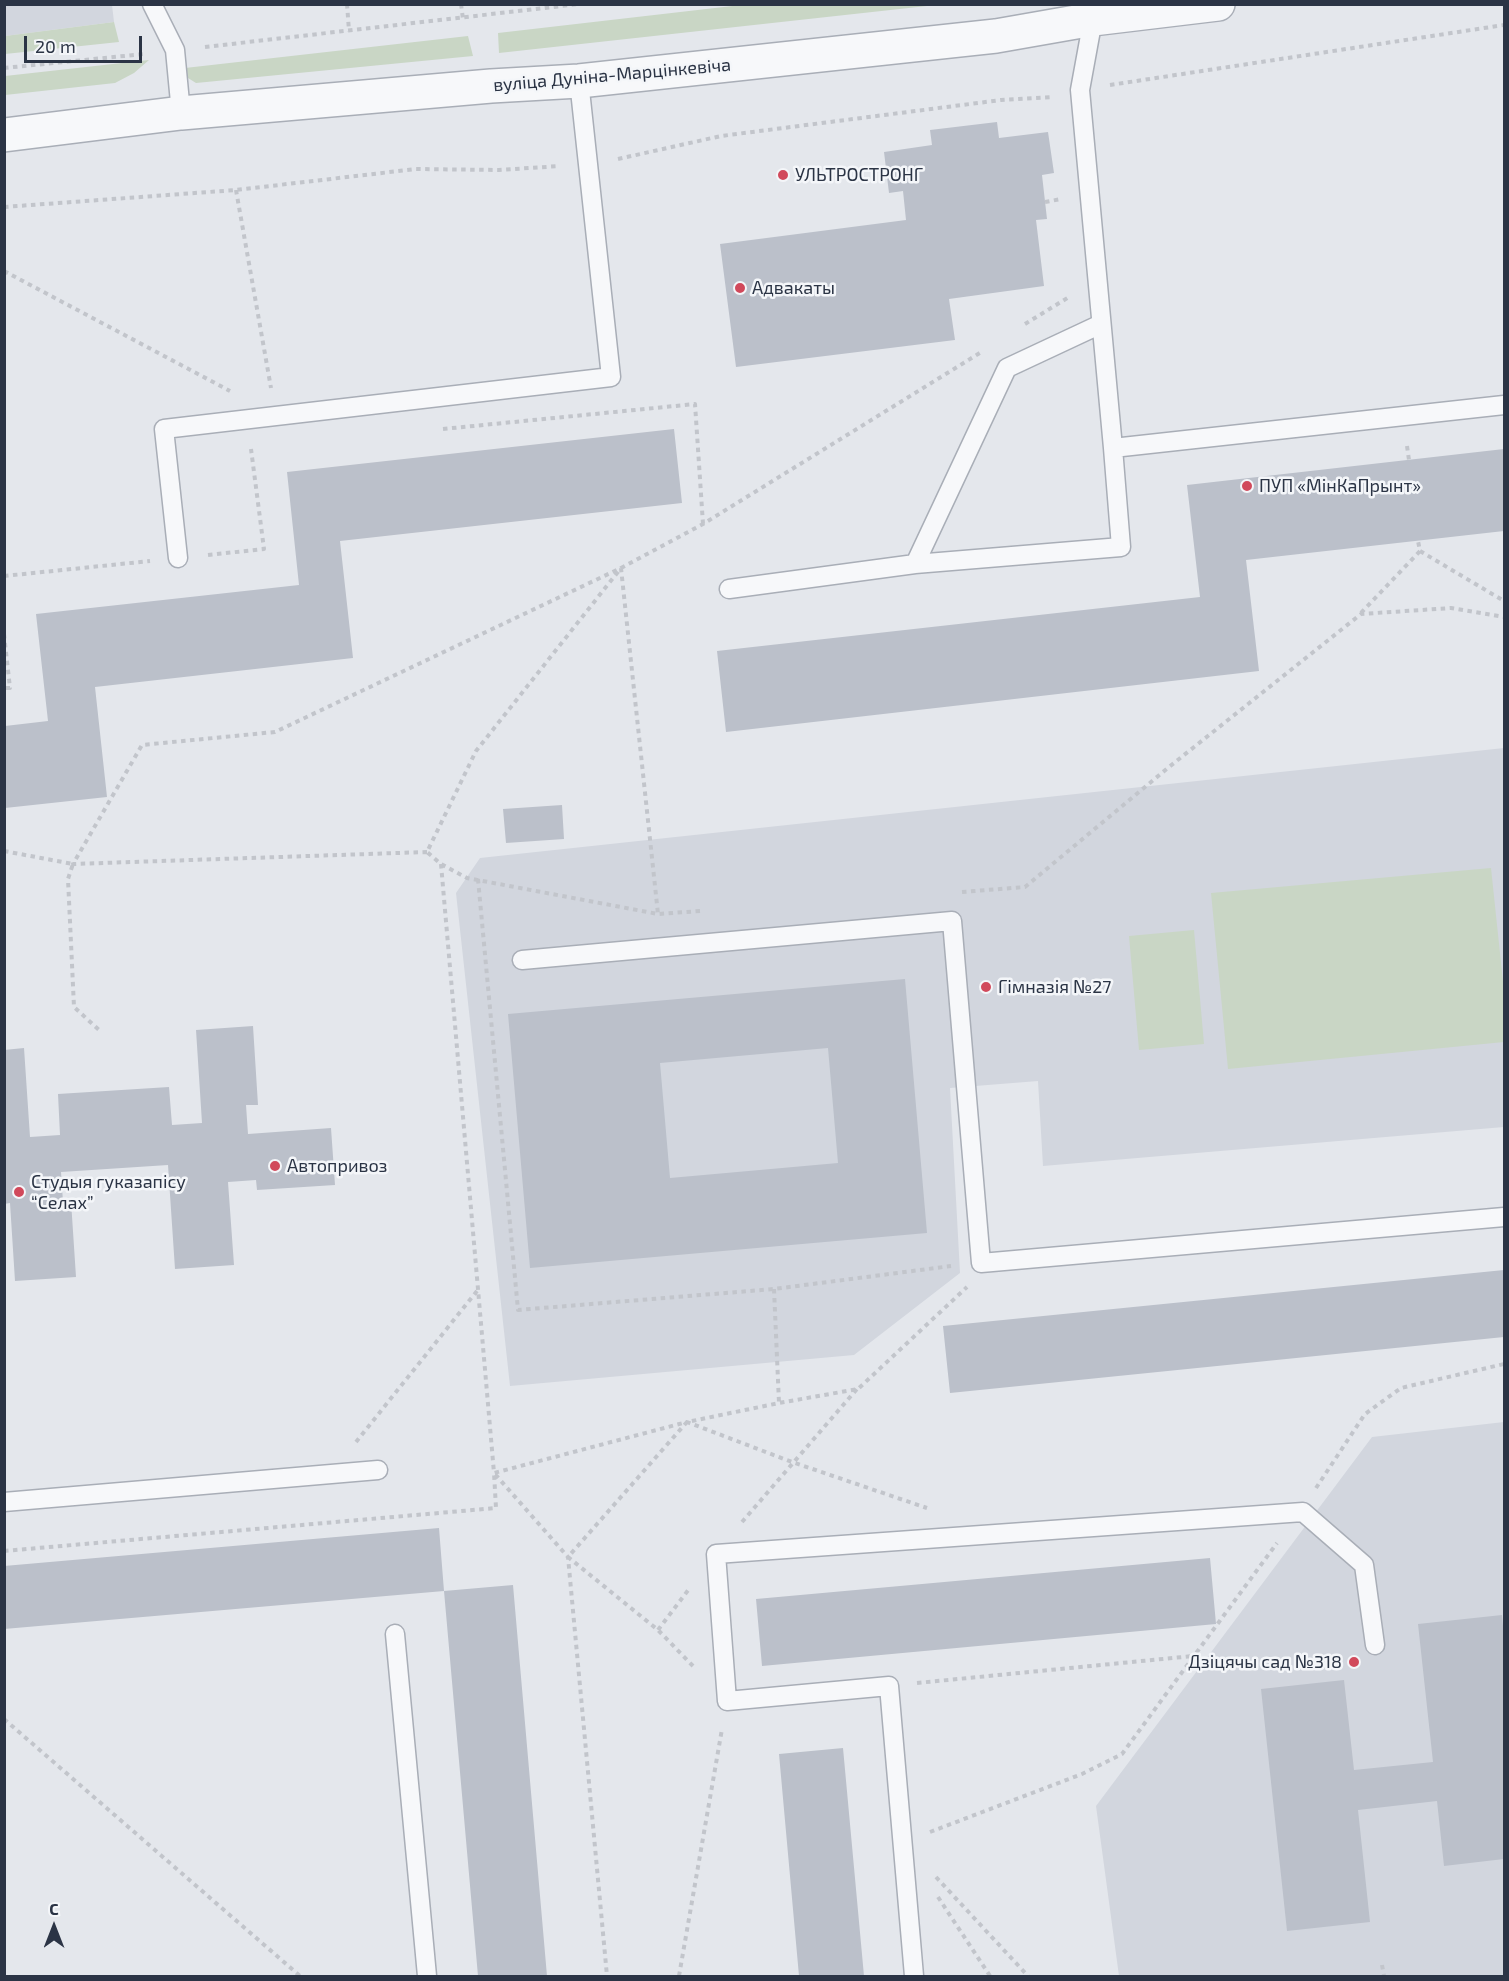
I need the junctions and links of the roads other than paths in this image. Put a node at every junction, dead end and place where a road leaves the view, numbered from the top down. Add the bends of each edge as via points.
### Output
1 (152, 4) edge
2 (1218, 4) edge
3 (1092, 12) edge
4 (579, 81) junction
5 (181, 113) junction
6 (4, 135) edge
7 (1101, 324) junction
8 (1504, 405) edge
9 (1113, 448) junction
10 (178, 558) road end
11 (915, 564) junction
12 (729, 589) dead end
13 (522, 960) dead end
14 (1504, 1216) edge
15 (378, 1470) dead end
16 (4, 1502) edge
17 (395, 1634) dead end
18 (1376, 1645) dead end
19 (427, 1977) edge
20 (914, 1977) edge

1 - 5 lane via 176,50
2 - 3 street, вуліца Дуніна-Марцінкевіча
3 - 4 street, вуліца Дуніна-Марцінкевіча via 996,36
3 - 7 lane via 1080,90
4 - 5 street, вуліца Дуніна-Марцінкевіча
4 - 10 lane via 611,377 164,429
5 - 6 street, вуліца Дуніна-Марцінкевіча
7 - 9 lane
7 - 11 lane via 1007,368
8 - 9 lane
9 - 11 lane via 1121,547
11 - 12 lane
13 - 14 lane via 952,921 981,1263
15 - 16 lane
17 - 19 lane
18 - 20 lane via 1364,1565 1303,1512 716,1554 727,1701 889,1686

